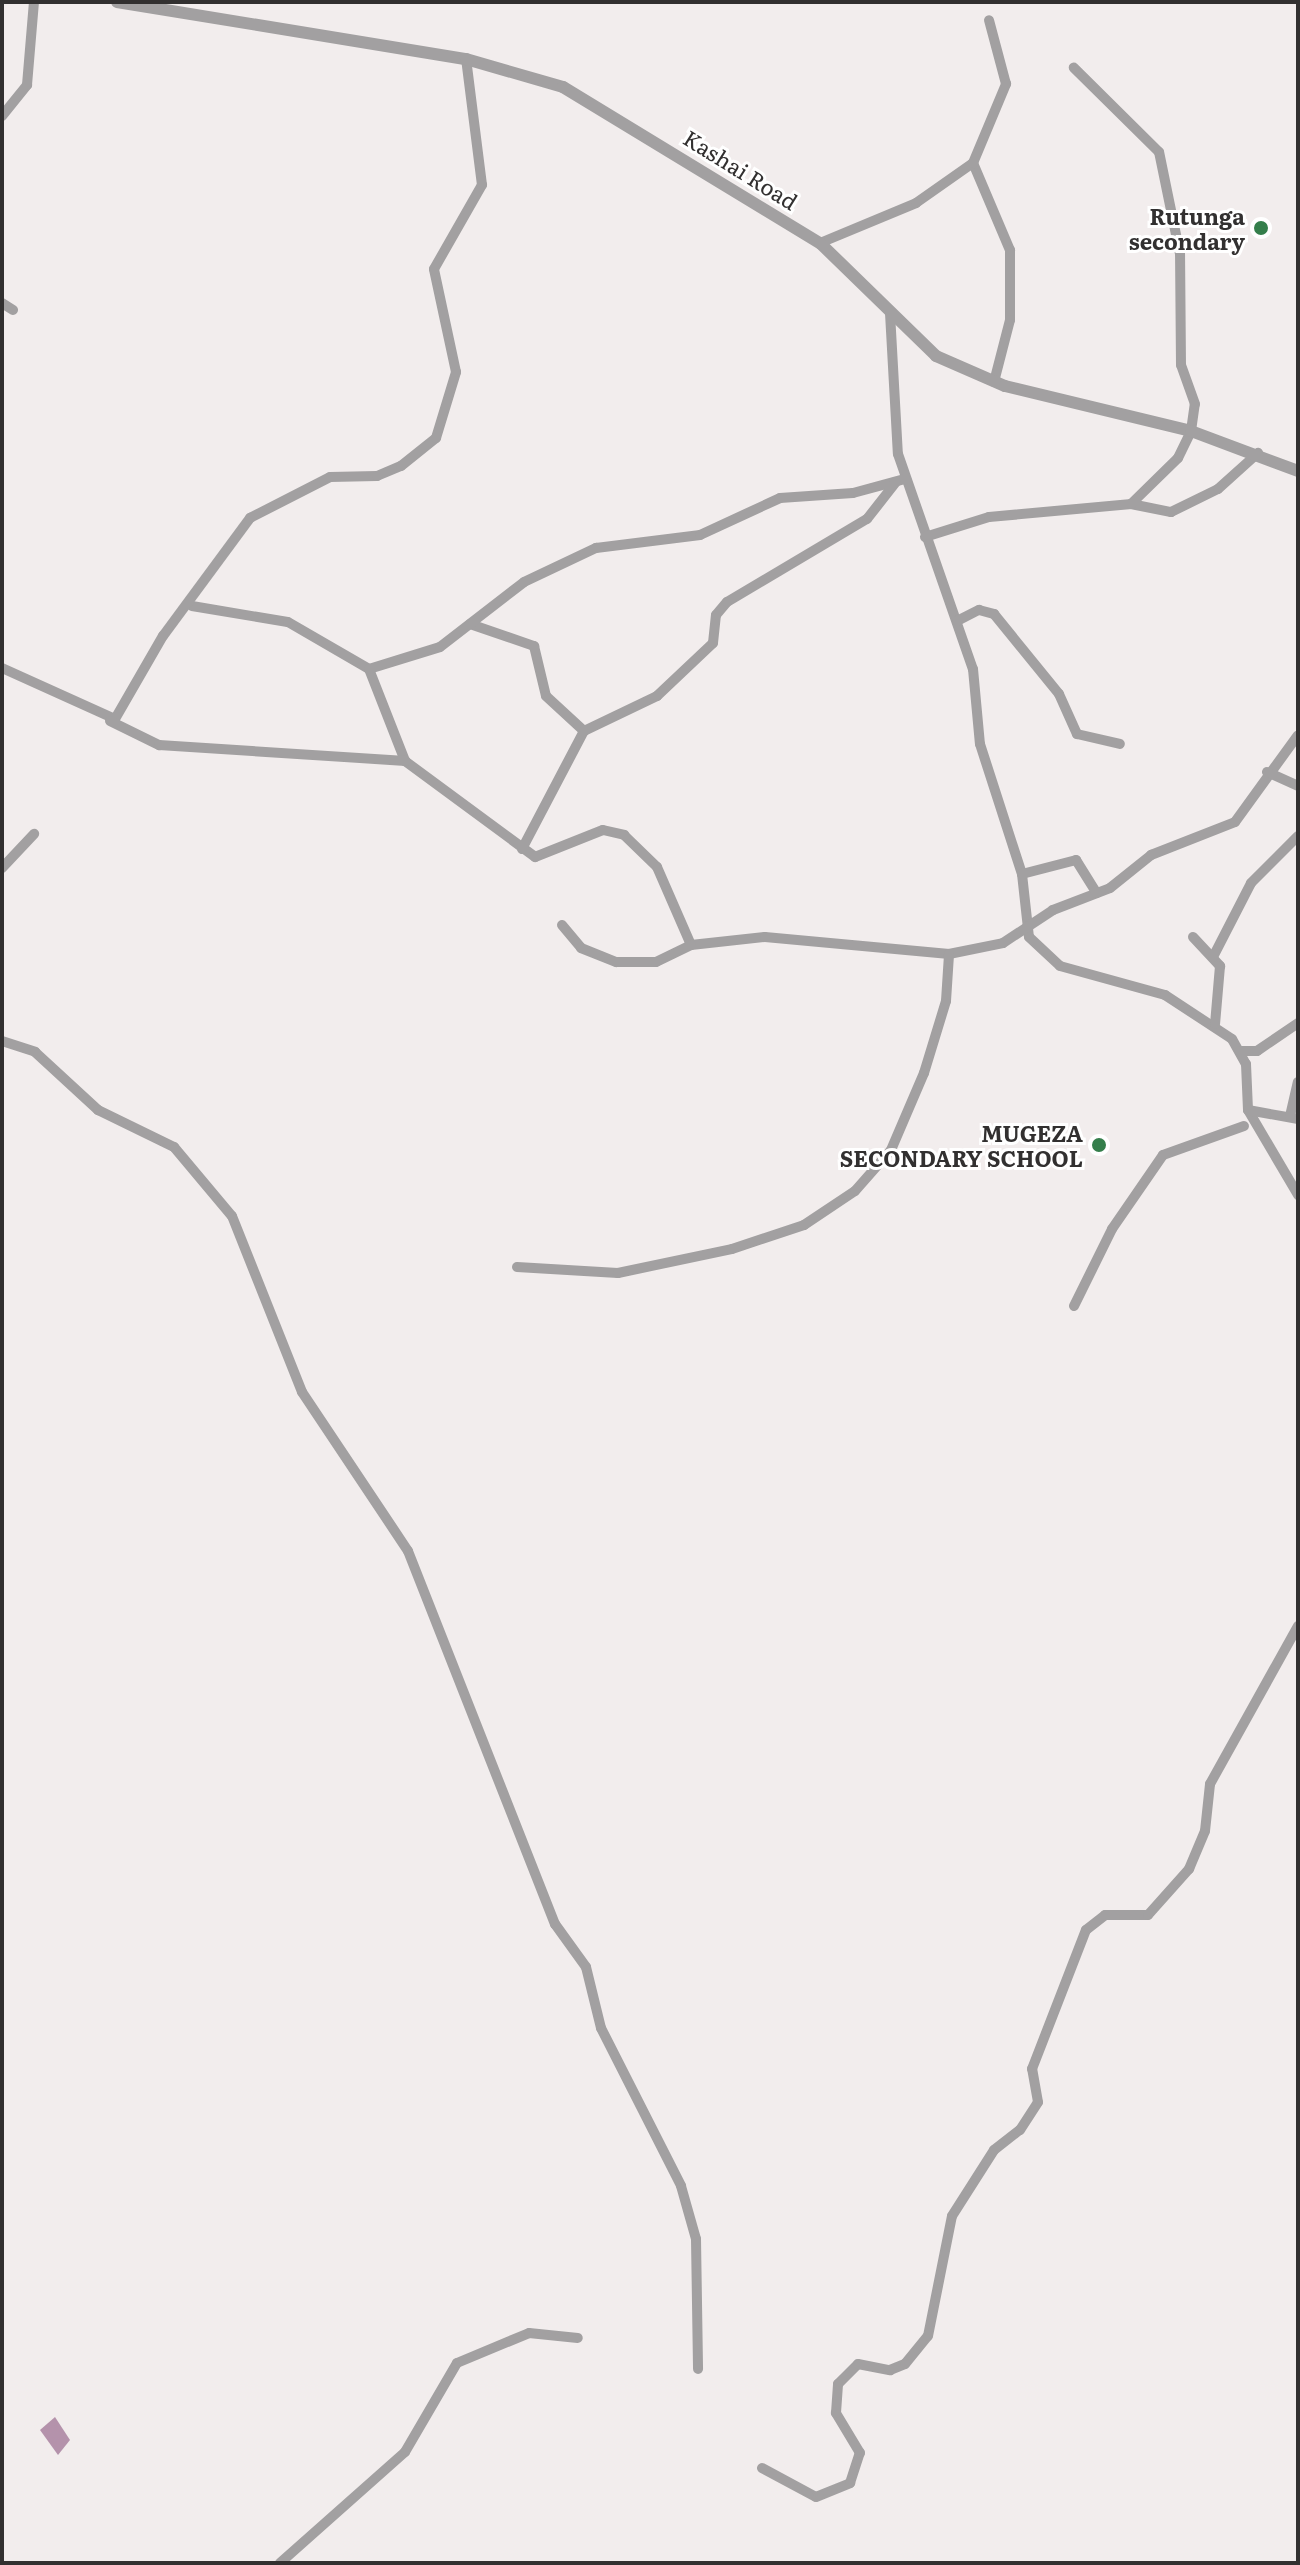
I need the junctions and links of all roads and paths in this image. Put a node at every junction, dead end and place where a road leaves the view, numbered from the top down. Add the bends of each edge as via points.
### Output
1 (34, 2) edge
2 (117, 2) edge
3 (989, 20) dead end
4 (466, 59) junction
5 (1074, 68) dead end
6 (2, 116) edge
7 (973, 163) junction
8 (820, 243) junction
9 (2, 303) edge
10 (13, 310) dead end
11 (890, 313) junction
12 (994, 382) junction
13 (1191, 431) junction
14 (1258, 453) junction
15 (1298, 471) edge
16 (900, 480) junction
17 (1131, 504) junction
18 (925, 537) junction
19 (192, 606) junction
20 (957, 621) junction
21 (470, 624) junction
22 (2, 668) edge
23 (369, 669) junction
24 (110, 721) junction
25 (584, 731) junction
26 (1298, 735) edge
27 (1120, 744) dead end
28 (405, 761) junction
29 (1267, 772) junction
30 (1298, 786) edge
31 (34, 834) dead end
32 (1298, 836) edge
33 (522, 849) junction
34 (2, 868) edge
35 (1022, 874) junction
36 (1097, 893) junction
37 (562, 925) dead end
38 (1027, 927) junction
39 (1193, 937) dead end
40 (691, 945) junction
41 (949, 954) junction
42 (1213, 957) junction
43 (1298, 1023) edge
44 (1215, 1024) junction
45 (2, 1041) edge
46 (1240, 1051) junction
47 (1298, 1082) edge
48 (1248, 1110) junction
49 (1294, 1117) edge
50 (1244, 1126) dead end
51 (1298, 1195) edge
52 (517, 1267) dead end
53 (1074, 1306) dead end
54 (1298, 1626) edge
55 (578, 2338) dead end
56 (698, 2369) dead end
57 (762, 2468) dead end
58 (280, 2563) edge

1 - 6 street via 27,85
2 - 4 street, Kashai Road
3 - 7 street via 1006,84
4 - 8 street, Kashai Road via 588,99
4 - 19 street via 482,185 434,269 456,384 436,438 417,457 377,476 330,477 250,518 217,556
5 - 13 street via 1159,152 1180,254 1181,365 1195,404
7 - 8 street via 916,203
7 - 12 street via 1010,250 1010,320
8 - 11 street, Kashai Road
9 - 10 street
11 - 12 street, Kashai Road via 936,356
11 - 16 street via 889,381
12 - 13 street, Kashai Road
13 - 14 street, Kashai Road
13 - 17 street via 1168,470
14 - 15 street, Kashai Road
14 - 17 street via 1228,482 1171,512
16 - 18 street
16 - 21 street via 780,498 700,535 596,548 524,582
16 - 25 street via 867,519 727,602 716,615 713,643 657,696
17 - 18 street via 989,517
18 - 20 street
19 - 23 street via 288,622
19 - 24 street via 155,648 125,711
20 - 27 street via 979,610 994,614 1059,694 1077,734
20 - 35 street via 973,669 987,777
21 - 23 street via 427,653
21 - 25 street via 534,646 546,696
22 - 24 street
23 - 28 street
24 - 28 street via 135,737 174,747
25 - 33 street
26 - 29 street
28 - 33 street
29 - 30 street
29 - 36 street via 1235,822 1151,855
31 - 34 street
32 - 42 street via 1251,883
33 - 40 street via 535,857 603,830 624,835 657,867
35 - 36 street via 1076,860
35 - 38 street
36 - 38 street
37 - 40 street via 581,948 616,962 656,962
38 - 41 street via 1003,943
38 - 44 street via 1060,966 1165,995
39 - 42 street
40 - 41 street via 765,937
41 - 52 street via 946,1001 924,1073 891,1150 855,1191 804,1225 718,1253 618,1273
42 - 44 street via 1221,976 1212,1004
43 - 46 street via 1271,1044
44 - 46 street
45 - 56 street via 35,1052 98,1110 174,1147 232,1216 302,1392 408,1551 555,1924 586,1967 601,2028 681,2186 696,2239
46 - 48 street
47 - 49 street
48 - 49 street
48 - 51 street
50 - 53 street via 1163,1155 1112,1229
54 - 57 street via 1210,1784 1205,1831 1189,1869 1148,1915 1105,1915 1086,1930 1032,2069 1038,2102 1020,2130 994,2150 952,2216 928,2336 905,2364 890,2370 858,2364 838,2384 836,2413 860,2453 850,2483 816,2497
55 - 58 street via 529,2333 457,2363 405,2452

